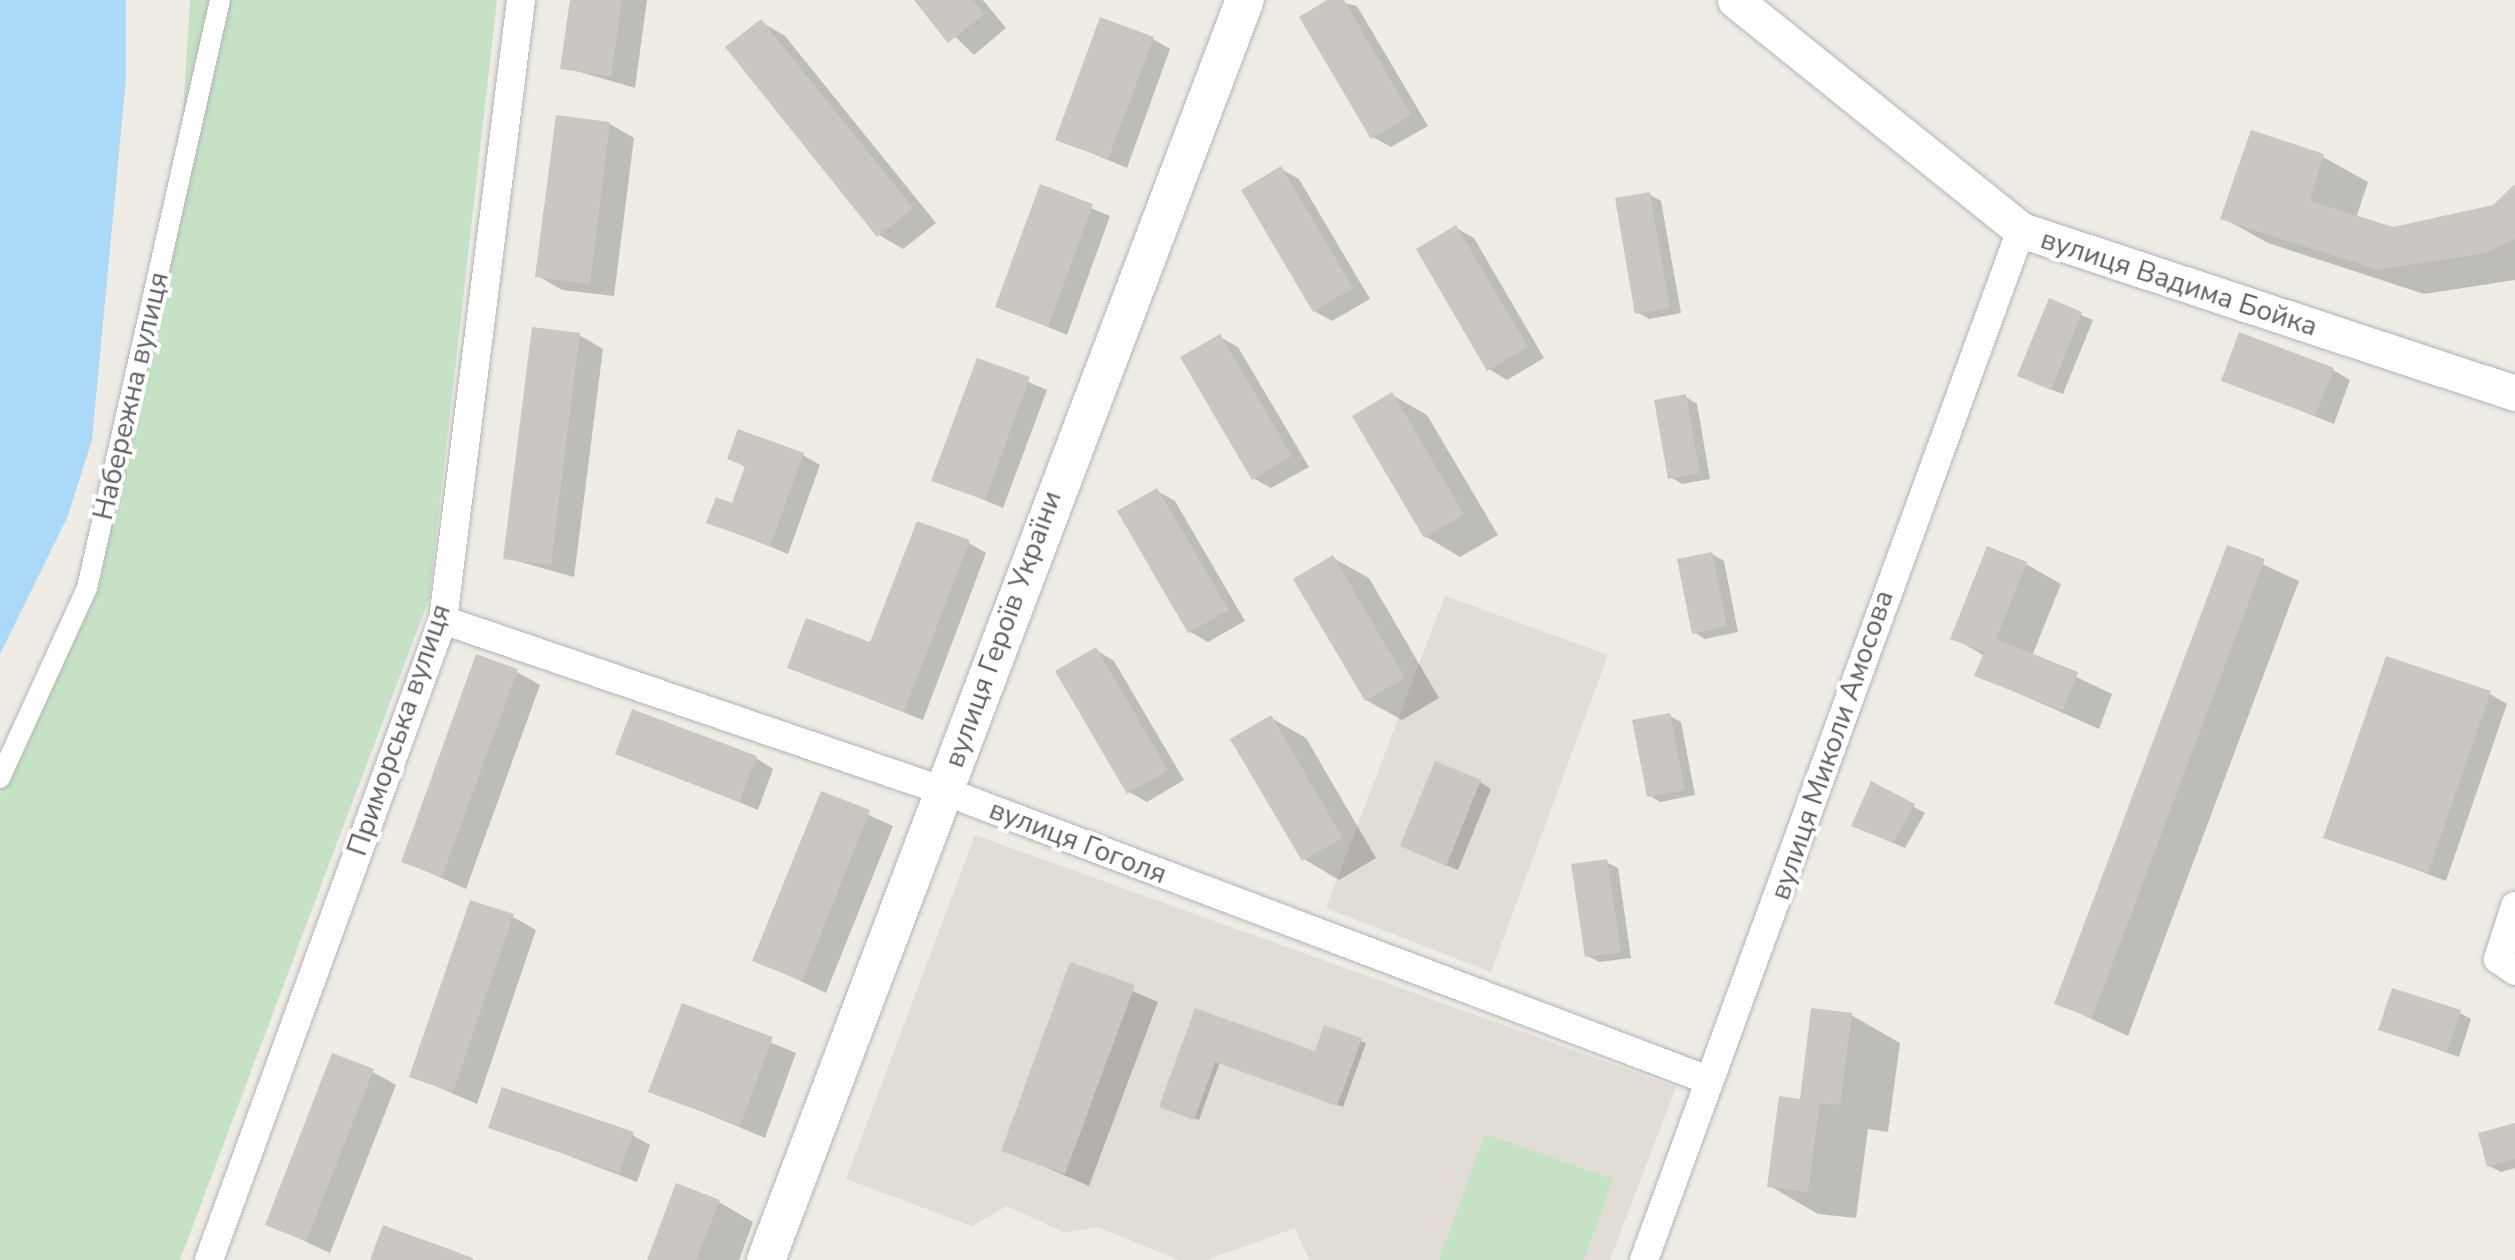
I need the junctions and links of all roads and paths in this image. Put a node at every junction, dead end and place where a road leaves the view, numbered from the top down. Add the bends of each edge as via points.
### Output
1 (220, 0) edge
2 (520, 0) edge
3 (1244, 0) edge
4 (1745, 2) edge
5 (2022, 230) junction
6 (2515, 393) edge
7 (443, 620) junction
8 (0, 778) edge
9 (944, 791) junction
10 (2515, 906) edge
11 (2515, 971) edge
12 (1708, 1080) junction
13 (209, 1260) edge
14 (766, 1260) edge
15 (1644, 1260) edge

1 - 8 street, Набережна вулиця via 87,588
2 - 7 street, Приморська вулиця
3 - 9 main road, вулиця Героїв України
4 - 5 street, вулиця Вадима Бойка
5 - 6 street, вулиця Вадима Бойка
5 - 12 street, вулиця Миколи Амосова
7 - 9 street, вулиця Гоголя
7 - 13 street, Приморська вулиця
9 - 12 street, вулиця Гоголя
9 - 14 main road, вулиця Героїв України
10 - 11 street via 2498,959
12 - 15 street, вулиця Миколи Амосова

